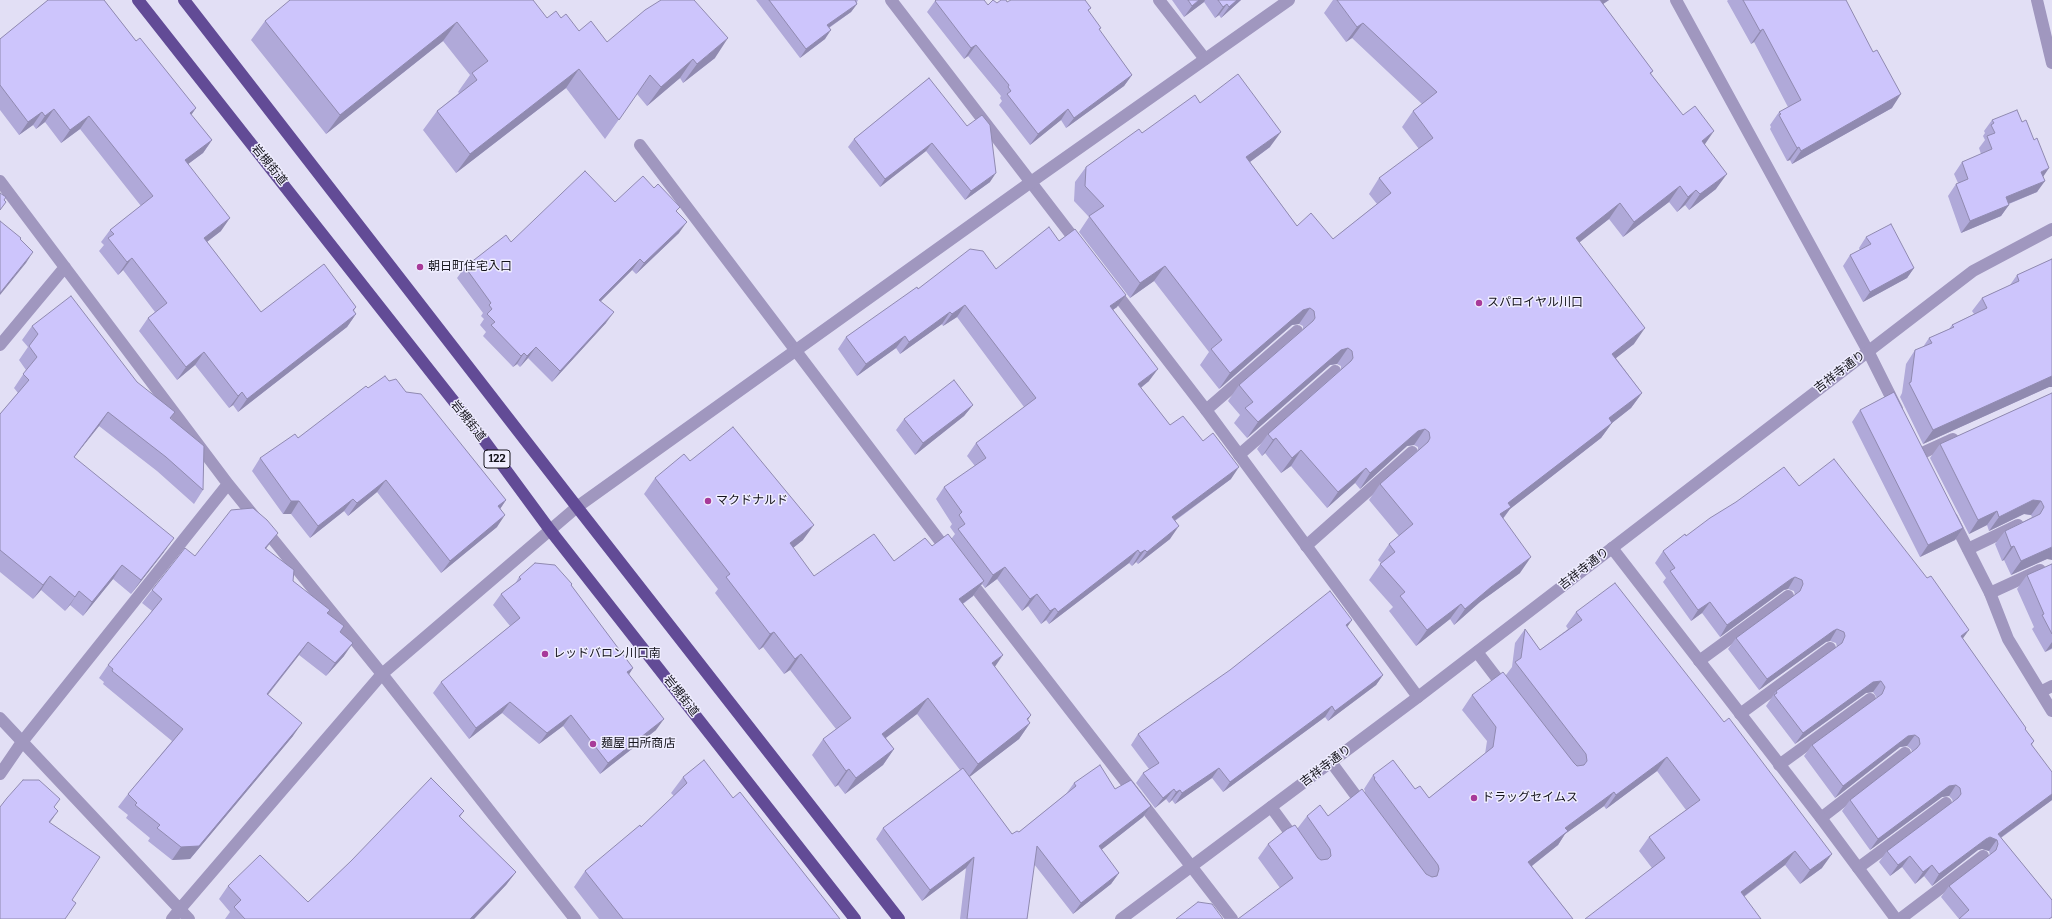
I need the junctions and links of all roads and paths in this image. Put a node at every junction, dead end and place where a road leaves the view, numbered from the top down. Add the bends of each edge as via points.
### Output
1 (138, 0) edge
2 (184, 0) edge
3 (891, 0) edge
4 (1159, 0) edge
5 (1289, 0) edge
6 (1676, 0) edge
7 (2037, 0) edge
8 (1205, 59) junction
9 (2052, 63) edge
10 (640, 145) dead end
11 (0, 181) edge
12 (1031, 182) junction
13 (2052, 229) edge
14 (1088, 256) edge
15 (65, 267) junction
16 (1107, 280) edge
17 (1297, 331) edge
18 (0, 346) edge
19 (795, 351) junction
20 (1868, 351) junction
21 (1335, 371) edge
22 (1206, 410) junction
23 (1902, 420) edge
24 (1962, 435) edge
25 (1913, 440) edge
26 (1412, 452) edge
27 (1920, 454) junction
28 (1239, 455) junction
29 (1927, 468) edge
30 (228, 484) junction
31 (577, 507) junction
32 (1948, 508) edge
33 (2027, 521) edge
34 (550, 530) junction
35 (1306, 546) junction
36 (1612, 548) junction
37 (1968, 549) junction
38 (2050, 566) edge
39 (1990, 593) junction
40 (1788, 596) edge
41 (1830, 648) edge
42 (1477, 652) junction
43 (1699, 661) junction
44 (382, 674) junction
45 (2047, 689) edge
46 (1418, 697) junction
47 (1870, 699) edge
48 (1514, 700) edge
49 (2052, 711) edge
50 (1740, 714) junction
51 (0, 718) edge
52 (22, 742) junction
53 (1905, 753) edge
54 (1330, 762) junction
55 (1779, 765) junction
56 (0, 774) edge
57 (1946, 803) edge
58 (1271, 807) junction
59 (1372, 817) edge
60 (1820, 818) junction
61 (1301, 849) edge
62 (1983, 856) edge
63 (1192, 866) junction
64 (1858, 868) junction
65 (180, 909) junction
66 (172, 919) edge
67 (189, 919) edge
68 (575, 919) edge
69 (855, 919) edge
70 (899, 919) edge
71 (1121, 919) edge
72 (1232, 919) edge
73 (1896, 919) edge
74 (1900, 919) edge

1 - 34 highway, 岩槻街道 / 122 via 478,432
2 - 31 highway
3 - 12 street
4 - 8 street
5 - 8 street
6 - 20 street
7 - 9 street
8 - 12 street
10 - 19 street
11 - 15 street
12 - 14 street
12 - 19 street
13 - 20 street, 吉祥寺通り via 1973,271
15 - 18 street
15 - 30 street
16 - 22 street
17 - 22 street
19 - 31 street
19 - 63 street
20 - 23 street
20 - 36 street, 吉祥寺通り
21 - 28 street
22 - 28 street
24 - 27 street
25 - 27 street
26 - 35 street
27 - 29 street
28 - 35 street
30 - 44 street
30 - 52 street
31 - 34 street
31 - 70 highway
32 - 37 street
33 - 37 street
34 - 44 street
34 - 69 highway, 岩槻街道 / 122
35 - 46 street
36 - 42 street, 吉祥寺通り
36 - 43 street
37 - 39 street
38 - 39 street
39 - 45 street via 2008,639
40 - 43 street
41 - 50 street
42 - 46 street, 吉祥寺通り
42 - 48 street
43 - 50 street
44 - 65 street
44 - 68 street
45 - 49 street
46 - 54 street, 吉祥寺通り
47 - 55 street
50 - 55 street
51 - 52 street
52 - 56 street
52 - 65 street
53 - 60 street
54 - 58 street, 吉祥寺通り
54 - 59 street
55 - 60 street
57 - 64 street
58 - 61 street
58 - 63 street, 吉祥寺通り
60 - 64 street
62 - 74 street
63 - 71 street, 吉祥寺通り
63 - 72 street
64 - 73 street
65 - 66 street
65 - 67 street

